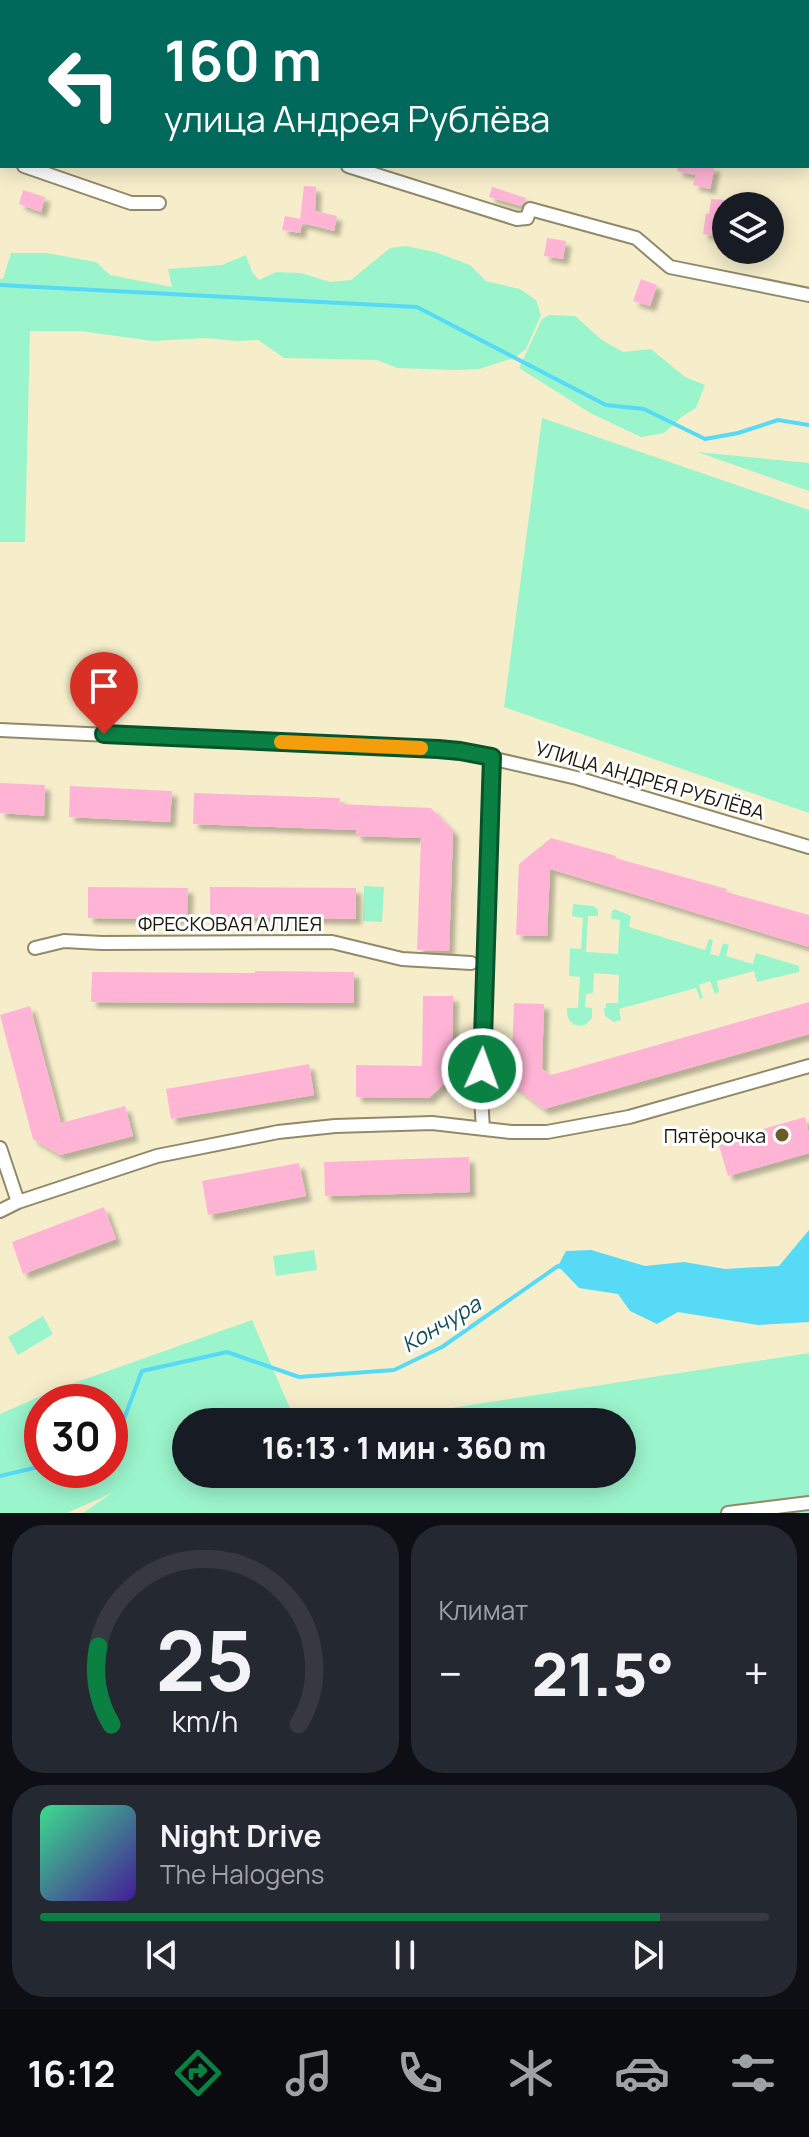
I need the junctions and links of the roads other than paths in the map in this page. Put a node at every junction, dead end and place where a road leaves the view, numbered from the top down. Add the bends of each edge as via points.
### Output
1 (30, 168) edge
2 (354, 168) edge
3 (159, 203) dead end
4 (809, 295) edge
5 (0, 730) edge
6 (492, 757) junction
7 (809, 847) edge
8 (35, 948) dead end
9 (471, 963) dead end
10 (809, 1066) edge
11 (483, 1129) junction
12 (0, 1148) edge
13 (18, 1202) junction
14 (0, 1211) edge
15 (809, 1503) edge
16 (728, 1513) edge

1 - 3 street via 131,203
2 - 4 street via 517,219 527,218 530,209 636,238 670,267
5 - 6 street, УЛИЦА АНДРЕЯ РУБЛЁВА via 417,748
6 - 7 street, УЛИЦА АНДРЕЯ РУБЛЁВА
6 - 11 street
8 - 9 street, ФРЕСКОВАЯ АЛЛЕЯ via 64,941 332,942 402,959
10 - 11 street via 576,1128
11 - 13 street via 432,1123 278,1132 157,1156
12 - 13 street
13 - 14 street
15 - 16 street

